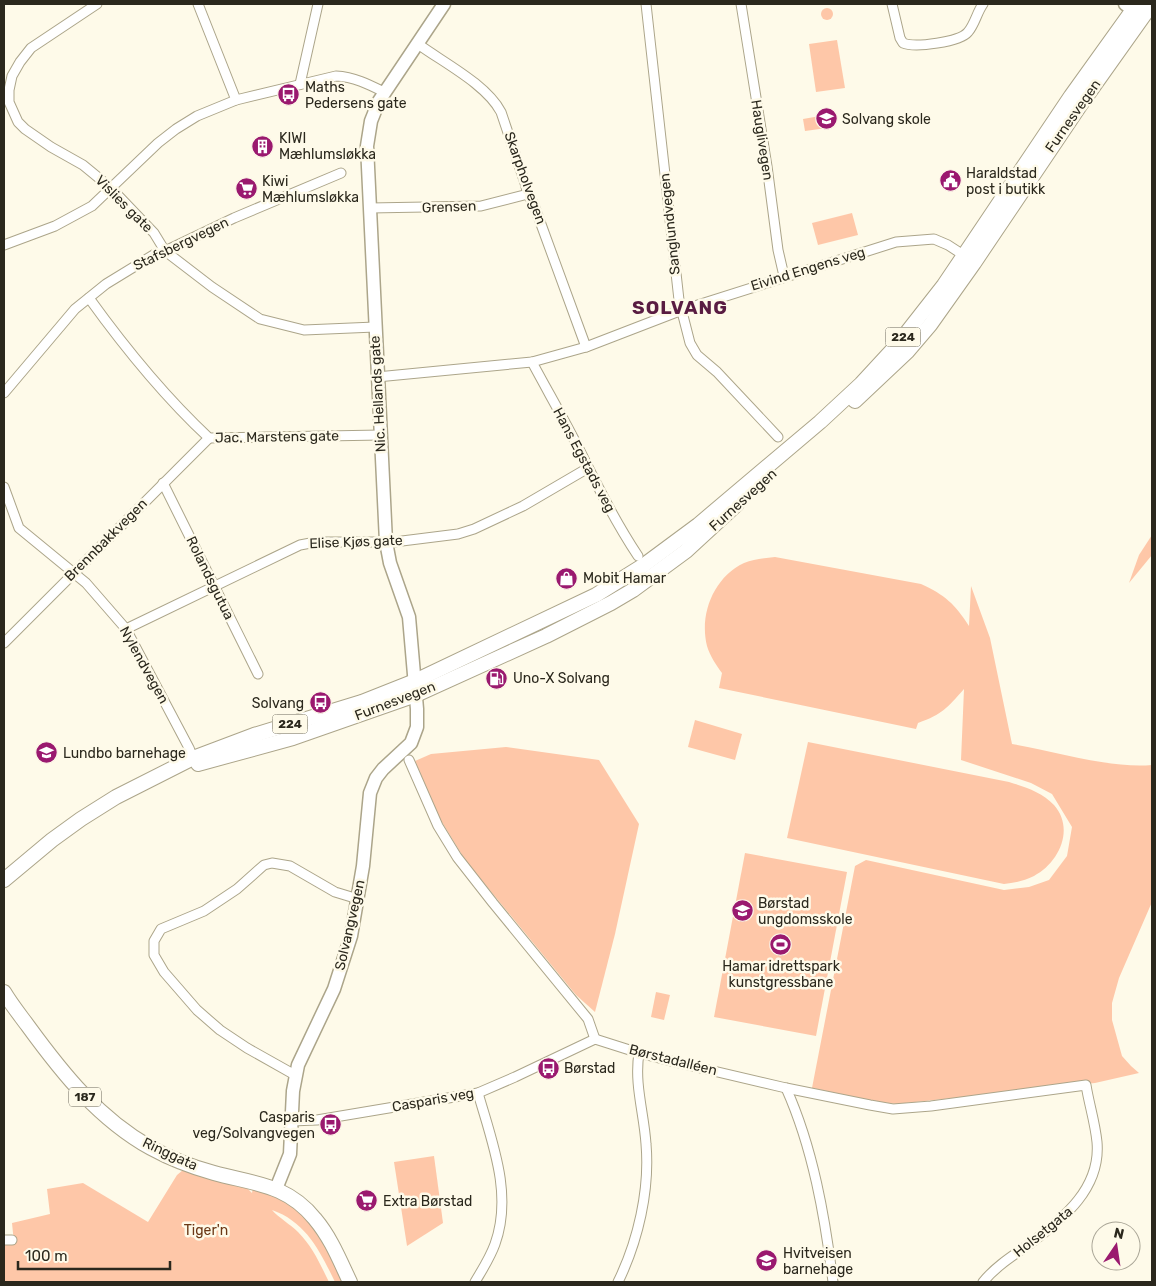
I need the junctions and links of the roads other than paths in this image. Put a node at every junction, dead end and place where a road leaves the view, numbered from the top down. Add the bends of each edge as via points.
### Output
1 (97, 4) edge
2 (198, 4) edge
3 (318, 4) edge
4 (444, 4) edge
5 (646, 4) edge
6 (742, 4) edge
7 (892, 4) edge
8 (983, 4) edge
9 (1152, 4) edge
10 (1134, 9) edge
11 (418, 44) junction
12 (300, 84) junction
13 (384, 92) junction
14 (236, 100) junction
15 (341, 173) dead end
16 (111, 188) junction
17 (528, 194) junction
18 (370, 208) junction
19 (4, 245) edge
20 (165, 251) junction
21 (969, 259) junction
22 (784, 276) junction
23 (89, 298) junction
24 (682, 310) junction
25 (375, 327) junction
26 (586, 347) junction
27 (532, 362) junction
28 (378, 377) junction
29 (4, 393) edge
30 (381, 435) junction
31 (778, 437) dead end
32 (209, 438) junction
33 (588, 468) junction
34 (163, 483) junction
35 (4, 487) edge
36 (386, 542) junction
37 (638, 556) dead end
38 (74, 572) junction
39 (215, 587) junction
40 (126, 629) junction
41 (4, 643) edge
42 (258, 674) dead end
43 (415, 681) junction
44 (416, 696) junction
45 (409, 760) dead end
46 (194, 761) junction
47 (6, 879) edge
48 (358, 899) junction
49 (4, 993) edge
50 (595, 1039) junction
51 (639, 1053) junction
52 (295, 1075) junction
53 (1086, 1085) joint
54 (786, 1088) junction
55 (478, 1093) junction
56 (291, 1121) junction
57 (276, 1189) junction
58 (350, 1282) edge
59 (475, 1282) edge
60 (618, 1282) edge
61 (833, 1282) edge
62 (983, 1282) edge

1 - 16 street, Vislies gate via 31,48 12,76 9,90 18,122 25,129 83,165
2 - 14 street
3 - 12 street
4 - 11 main road
5 - 24 street, Sanglundvegen
6 - 22 street, Hauglivegen
7 - 8 street via 900,38 912,46 961,38 968,33
9 - 10 main road, 224
10 - 21 main road, Furnesvegen / 224 via 1080,104
11 - 13 main road
11 - 17 street, Skarpholvegen via 483,90 496,103
12 - 13 street via 336,76 366,83
12 - 14 street
13 - 18 main road, Nic. Hellands gate via 375,109 367,146
14 - 16 street via 197,116 176,129
15 - 20 street, Stafsbergvegen
16 - 19 street via 92,206 62,222
16 - 20 street, Vislies gate via 154,233
17 - 18 street, Grensen via 481,206
17 - 26 street, Skarpholvegen
18 - 25 main road, Nic. Hellands gate
20 - 23 street, Stafsbergvegen via 122,274
20 - 25 street, Vislies gate via 260,319 304,330
21 - 22 street, Eivind Engens veg via 934,239 896,242
21 - 43 main road, Furnesvegen / 224 via 861,384 698,525 596,595
21 - 44 main road, Furnesvegen / 224 via 930,325 907,352 672,562 611,603
22 - 24 street, Eivind Engens veg
23 - 29 street, Stafsbergvegen via 65,320
23 - 32 street, Jac. Marstens gate via 158,386
24 - 26 street, Eivind Engens veg
24 - 31 street, Sanglundvegen via 690,342 697,355
25 - 28 main road, Nic. Hellands gate
26 - 27 street, Eivind Engens veg
27 - 28 street, Eivind Engens veg
27 - 33 street, Hans Egstads veg
28 - 30 main road, Nic. Hellands gate
30 - 32 street, Jac. Marstens gate
30 - 36 main road, Nic. Hellands gate
32 - 34 street, Brennbakkvegen
33 - 36 street, Elise Kjøs gate via 523,506 474,529 430,539
33 - 37 street, Hans Egstads veg
34 - 38 street, Brennbakkvegen
34 - 39 street, Rolandsgutua
35 - 38 street, Nylendvegen via 18,528
36 - 39 street, Elise Kjøs gate via 300,545
36 - 43 main road, Nic. Hellands gate via 408,617
38 - 40 street, Nylendvegen
38 - 41 street, Brennbakkvegen
39 - 40 street, Elise Kjøs gate
39 - 42 street, Rolandsgutua
40 - 46 street, Nylendvegen
43 - 44 main road, Nic. Hellands gate
43 - 46 main road, Furnesvegen / 224 via 362,702 254,735
44 - 46 main road, Furnesvegen / 224 via 294,738
44 - 48 main road, Solvangvegen via 415,734 404,750 383,768 370,793
45 - 50 street via 438,826 457,857 588,1019
46 - 47 main road, Furnesvegen / 224 via 116,797 52,840
48 - 52 main road, Solvangvegen via 340,974
48 - 52 street via 335,892 290,866 272,863 264,865 237,889 204,910 161,929 154,941 154,955 164,972 197,1010 226,1035
49 - 57 main road, Ringgata / 187 via 82,1094 124,1131 150,1148 186,1164
50 - 51 street, Børstadalléen
50 - 55 street, Casparis veg
51 - 54 street, Børstadalléen
51 - 60 street via 637,1075 646,1144 646,1180 640,1217
52 - 56 main road, Solvangvegen
53 - 54 street, Børstadalléen via 910,1109 870,1105
53 - 62 street, Holsetgata via 1097,1144 1096,1164 1087,1187 1062,1219
54 - 61 street via 817,1185
55 - 56 street, Casparis veg via 316,1120
55 - 59 street via 503,1196 501,1223 495,1243
56 - 57 main road, Solvangvegen via 289,1159
57 - 58 main road, Ringgata / 187 via 295,1200 315,1218

